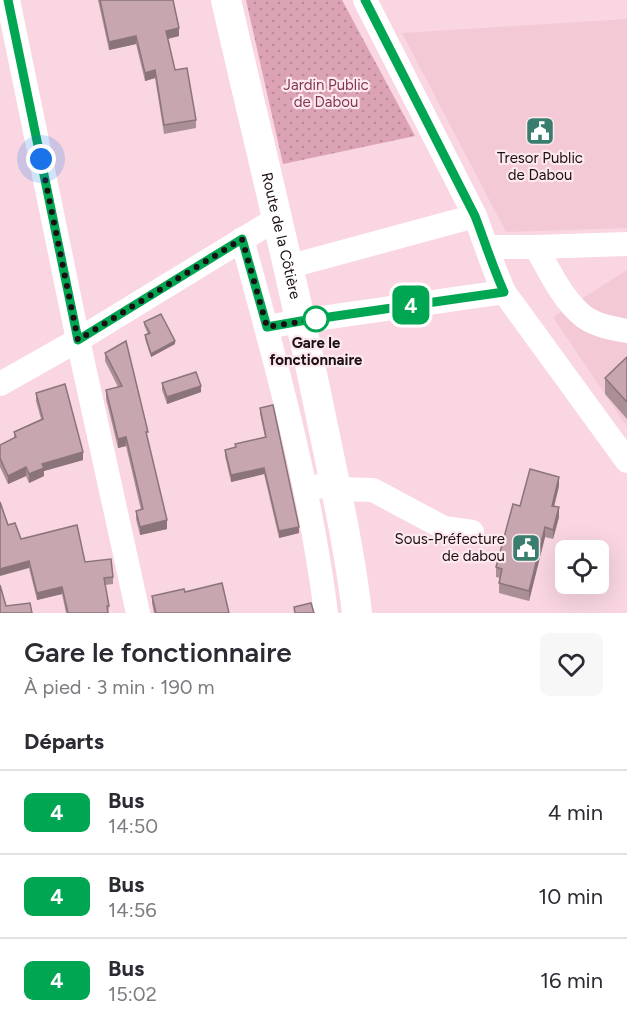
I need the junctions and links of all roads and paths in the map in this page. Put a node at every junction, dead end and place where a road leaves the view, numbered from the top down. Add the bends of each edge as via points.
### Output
1 (8, 0) edge
2 (225, 0) edge
3 (365, 0) edge
4 (475, 216) junction
5 (276, 219) junction
6 (242, 239) junction
7 (627, 244) edge
8 (487, 247) junction
9 (536, 247) junction
10 (287, 267) junction
11 (504, 292) junction
12 (301, 321) junction
13 (267, 327) junction
14 (627, 331) edge
15 (78, 340) junction
16 (0, 384) edge
17 (627, 461) edge
18 (304, 484) junction
19 (336, 489) junction
20 (472, 532) dead end
21 (353, 581) junction
22 (322, 584) junction
23 (138, 613) edge
24 (326, 613) edge
25 (357, 613) edge

1 - 15 street
2 - 5 main road, Route de la Côtière
3 - 4 street
4 - 8 street
4 - 10 street
5 - 6 street
5 - 10 main road, Route de la Côtière
6 - 13 street
6 - 15 street
7 - 9 street
8 - 9 street
8 - 11 street
9 - 14 street via 567,300 584,317
10 - 12 main road, Route de la Côtière
11 - 12 street
11 - 17 street
12 - 13 street
12 - 19 main road, Route de la Côtière
13 - 18 street
15 - 16 street
15 - 23 street
18 - 19 street
18 - 22 street
19 - 20 street via 373,490 444,528
19 - 21 main road, Route de la Côtière
21 - 22 street
21 - 25 main road, Route de la Côtière
22 - 24 street

